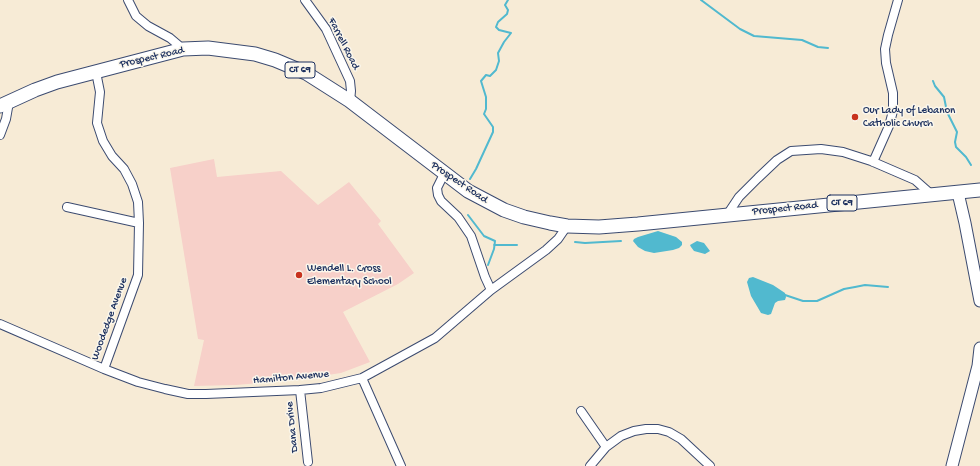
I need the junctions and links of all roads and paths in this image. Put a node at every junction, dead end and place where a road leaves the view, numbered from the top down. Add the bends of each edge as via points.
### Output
1 (128, 0) edge
2 (305, 0) edge
3 (898, 0) edge
4 (183, 49) junction
5 (96, 72) junction
6 (350, 101) junction
7 (4, 104) edge
8 (0, 135) edge
9 (873, 162) junction
10 (444, 174) junction
11 (980, 190) edge
12 (958, 193) junction
13 (932, 195) junction
14 (68, 207) dead end
15 (727, 215) junction
16 (139, 223) junction
17 (566, 226) junction
18 (491, 290) junction
19 (980, 301) edge
20 (0, 324) edge
21 (980, 348) edge
22 (104, 369) junction
23 (362, 378) junction
24 (300, 390) junction
25 (581, 411) dead end
26 (606, 447) junction
27 (308, 462) dead end
28 (401, 466) edge
29 (590, 466) edge
30 (710, 466) edge
31 (952, 466) edge

1 - 4 street via 136,16
2 - 6 street, Farrell Road via 326,29 350,80
3 - 9 street via 885,53 893,111
4 - 5 main road, Prospect Road / CT 69
4 - 6 main road, Prospect Road / CT 69 via 229,50 275,60 306,73
5 - 7 main road, Prospect Road / CT 69 via 57,82
5 - 16 street, Woodedge Avenue via 100,92 97,123 103,141 132,184 138,202
6 - 10 main road, Prospect Road / CT 69
7 - 8 street via 6,119
9 - 13 street via 915,180
9 - 15 street via 843,152 821,149 791,151 777,160 739,197
10 - 17 main road, Prospect Road / CT 69 via 473,194 504,210 542,222
10 - 18 street via 437,188 438,195 471,236
11 - 12 main road, Prospect Road / CT 69
12 - 13 main road, Prospect Road / CT 69
12 - 19 street
13 - 15 main road, Prospect Road / CT 69
14 - 16 street
15 - 17 main road, Prospect Road / CT 69 via 599,227
16 - 22 street, Woodedge Avenue via 138,275
17 - 18 street, Hamilton Avenue via 558,239 546,250
18 - 23 street, Hamilton Avenue via 435,338
20 - 22 street, Hamilton Avenue
21 - 31 street via 978,366
22 - 24 street, Hamilton Avenue via 138,382 188,394
23 - 24 street, Hamilton Avenue
23 - 28 street
24 - 27 street, Dana Drive
25 - 26 street
26 - 29 street
26 - 30 street via 621,436 634,431 658,429 681,439

